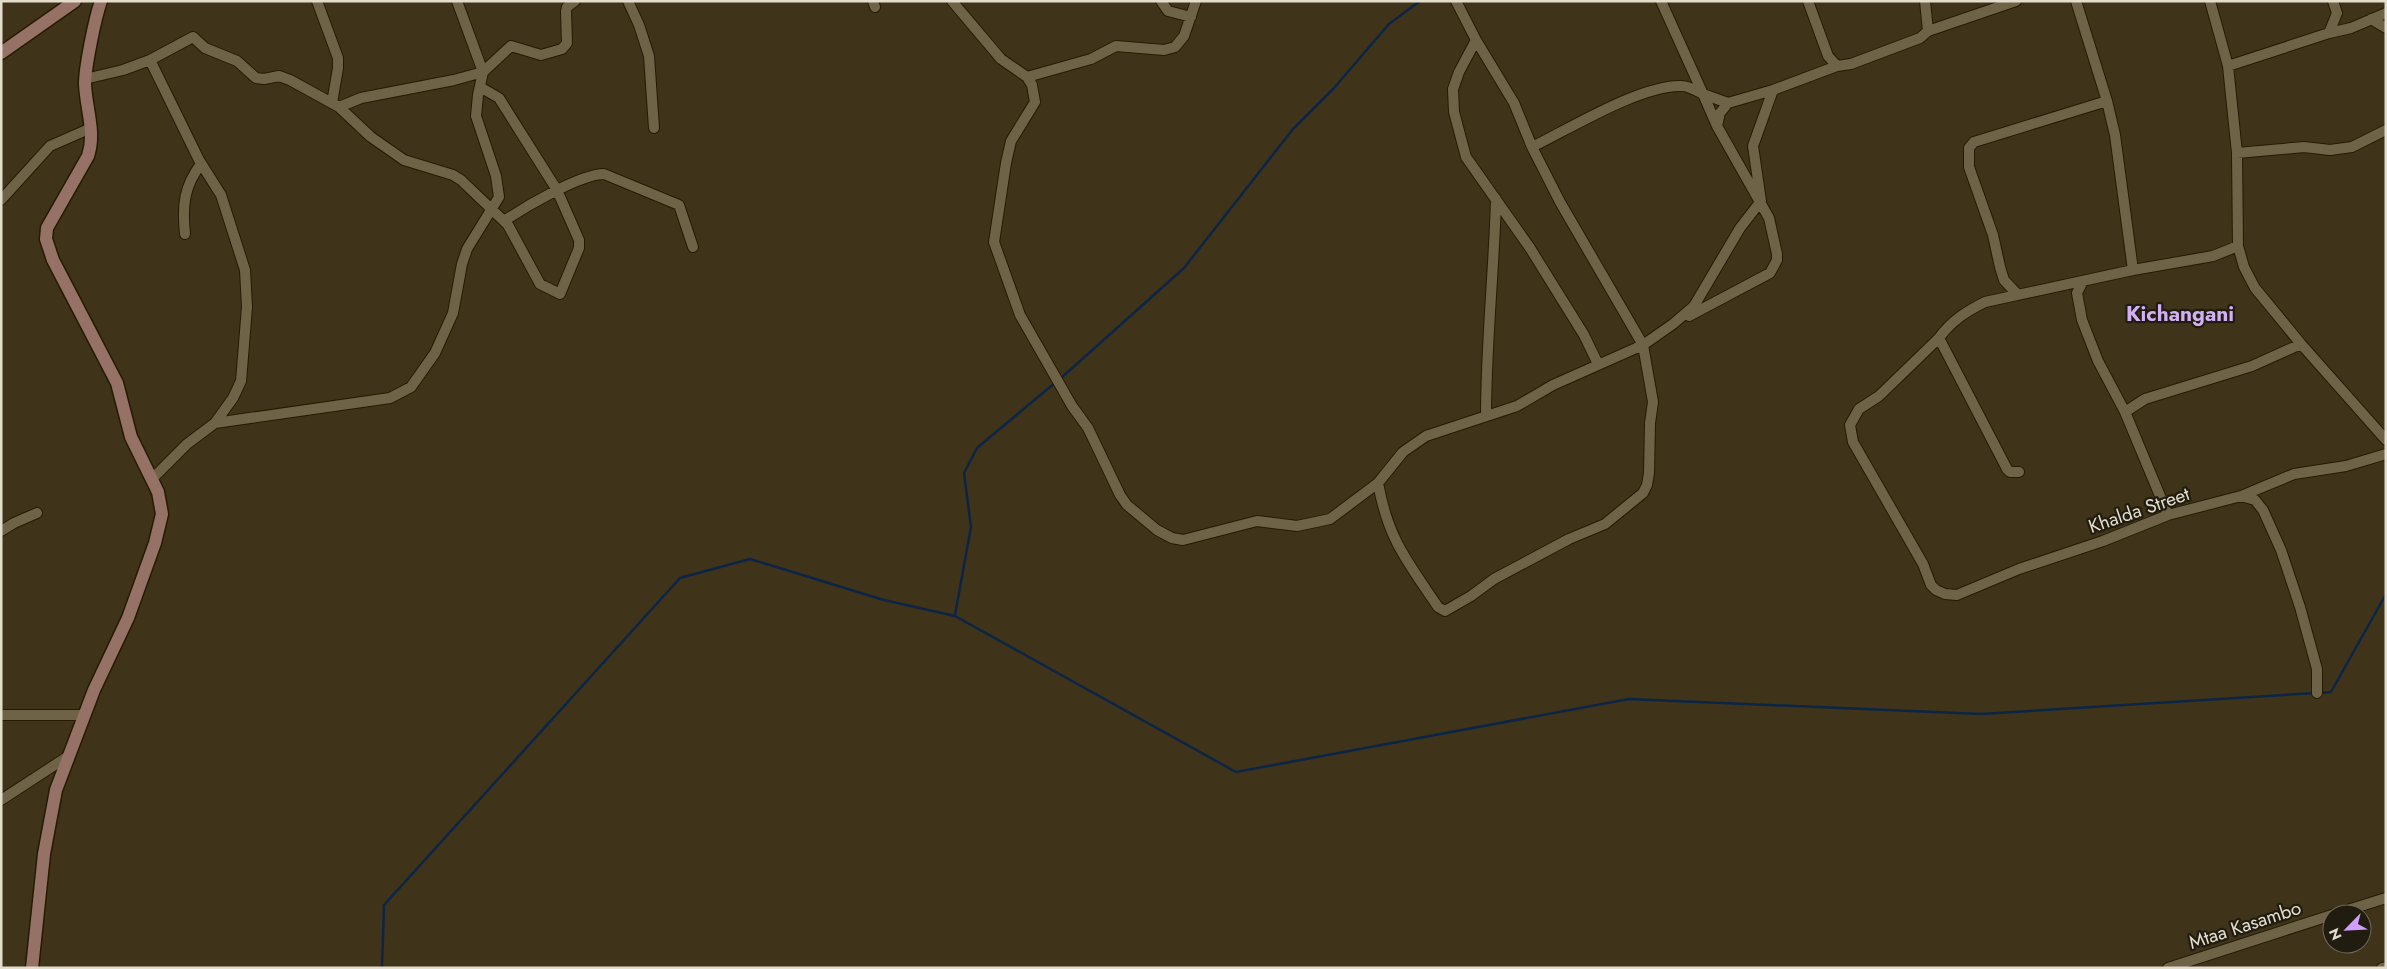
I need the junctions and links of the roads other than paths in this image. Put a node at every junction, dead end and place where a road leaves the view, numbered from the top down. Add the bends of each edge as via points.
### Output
1 (75, 1) edge
2 (101, 1) edge
3 (317, 1) edge
4 (457, 1) edge
5 (575, 1) edge
6 (628, 1) edge
7 (952, 1) edge
8 (1161, 1) edge
9 (1196, 1) edge
10 (1456, 1) edge
11 (1661, 1) edge
12 (1808, 1) edge
13 (1925, 1) edge
14 (2016, 1) edge
15 (2076, 1) edge
16 (2210, 1) edge
17 (2333, 1) edge
18 (2337, 13) junction
19 (2386, 13) edge
20 (1191, 17) junction
21 (2371, 19) junction
22 (2351, 28) junction
23 (2386, 28) edge
24 (1928, 31) junction
25 (2330, 33) junction
26 (1476, 40) junction
27 (1, 53) edge
28 (150, 60) junction
29 (1837, 66) junction
30 (2228, 66) junction
31 (483, 72) junction
32 (1028, 76) junction
33 (86, 79) junction
34 (480, 87) junction
35 (1773, 90) junction
36 (1704, 94) junction
37 (2108, 101) junction
38 (1728, 103) junction
39 (336, 105) junction
40 (1717, 126) junction
41 (90, 128) junction
42 (654, 128) dead end
43 (2386, 130) edge
44 (1532, 147) junction
45 (2237, 153) junction
46 (201, 164) junction
47 (557, 190) junction
48 (1496, 199) junction
49 (1, 200) edge
50 (1761, 200) junction
51 (493, 209) junction
52 (504, 221) junction
53 (185, 234) dead end
54 (2238, 246) junction
55 (693, 247) dead end
56 (2134, 270) junction
57 (2083, 281) junction
58 (2018, 295) junction
59 (1673, 324) junction
60 (1939, 338) junction
61 (2301, 344) junction
62 (1643, 345) junction
63 (1598, 364) junction
64 (2125, 412) junction
65 (1486, 416) junction
66 (215, 423) junction
67 (2386, 440) edge
68 (2386, 454) edge
69 (2019, 472) dead end
70 (152, 479) junction
71 (1378, 483) junction
72 (2241, 496) junction
73 (37, 513) dead end
74 (2168, 515) junction
75 (1, 531) edge
76 (2317, 693) dead end
77 (1, 715) edge
78 (83, 715) junction
79 (67, 756) junction
80 (1, 800) edge
81 (2386, 898) edge
82 (2366, 904) edge
83 (2322, 918) edge
84 (2386, 967) edge
85 (32, 968) edge
86 (2168, 968) edge
87 (2382, 968) edge

1 - 27 street
2 - 33 street
3 - 39 street via 338,58
4 - 31 street
5 - 31 street via 567,7 567,43 562,48 535,55 511,46
6 - 42 street via 649,56
7 - 32 street via 1001,59
8 - 20 street via 1168,11
9 - 20 street
10 - 26 street
11 - 36 street
12 - 29 street via 1828,56
13 - 24 street
14 - 24 street
15 - 37 street
16 - 30 street
17 - 18 street
18 - 22 street
18 - 25 street
19 - 21 street
20 - 32 street via 1184,36 1171,49 1116,46 1091,59
21 - 22 street
21 - 23 street
22 - 25 street
24 - 29 street via 1913,41
25 - 30 street
26 - 44 street via 1514,103
26 - 48 street via 1453,89 1454,112 1466,157
28 - 33 street
28 - 39 street via 193,37 205,48 237,60 256,78 284,77
28 - 46 street
29 - 35 street
30 - 45 street
31 - 34 street
31 - 39 street
32 - 71 street via 1035,102 1012,141 994,242 1020,315 1088,428 1127,505 1163,534 1189,539 1257,522 1297,526 1319,523 1337,516
33 - 41 street
34 - 47 street via 500,98
34 - 51 street via 476,116 499,189
35 - 38 street
35 - 50 street via 1752,146
36 - 38 street
36 - 40 street
36 - 44 street via 1682,86 1650,90
37 - 56 street
37 - 58 street via 1974,142 1969,148 1969,167 1993,235 2002,273 2009,288
38 - 40 street via 1720,113
39 - 51 street via 371,137 404,160 457,178
40 - 50 street
41 - 49 street via 50,146
41 - 70 street via 92,137 88,156 51,220 46,239 53,260 117,383 131,436
43 - 45 street via 2352,147 2330,150 2304,147
44 - 62 street
45 - 54 street
46 - 53 street via 188,182 185,193
46 - 66 street via 221,195 246,278 241,381
47 - 52 street
47 - 52 street via 580,243 560,294 540,284
47 - 55 street via 594,175 609,176 679,205
48 - 63 street via 1584,335
48 - 65 street via 1494,271 1486,358
50 - 59 street via 1740,228 1699,300
50 - 59 street via 1769,218 1777,254 1770,273
51 - 52 street
51 - 66 street via 467,249 452,313 435,353 411,387 390,398
54 - 56 street via 2213,256
54 - 61 street via 2244,268 2255,288
56 - 57 street
57 - 58 street
57 - 64 street via 2076,293 2082,320 2098,361
58 - 60 street via 1985,302 1967,311
59 - 62 street
60 - 69 street via 2007,469
60 - 74 street, Khalda Street via 1879,396 1859,409 1850,425 1857,449 1936,590 1952,596 1962,594 2019,569 2103,542
61 - 64 street via 2252,366 2145,399
61 - 67 street
62 - 63 street
62 - 71 street via 1653,402 1649,473 1643,493 1605,524 1569,539 1494,579 1451,609 1445,611 1438,607 1404,560 1390,531
63 - 65 street via 1552,385 1517,406
64 - 74 street
65 - 71 street via 1426,436 1403,452
66 - 70 street via 187,444
68 - 72 street, Khalda Street via 2346,466 2294,474
70 - 78 street via 162,505 157,537 128,618
72 - 74 street, Khalda Street
72 - 76 street via 2255,500 2263,510 2281,550 2317,669
73 - 75 street
77 - 78 street
78 - 79 street
79 - 80 street
79 - 85 street via 56,790 44,854
81 - 82 street, Mtaa Kasambo
83 - 86 street, Mtaa Kasambo
84 - 87 street

